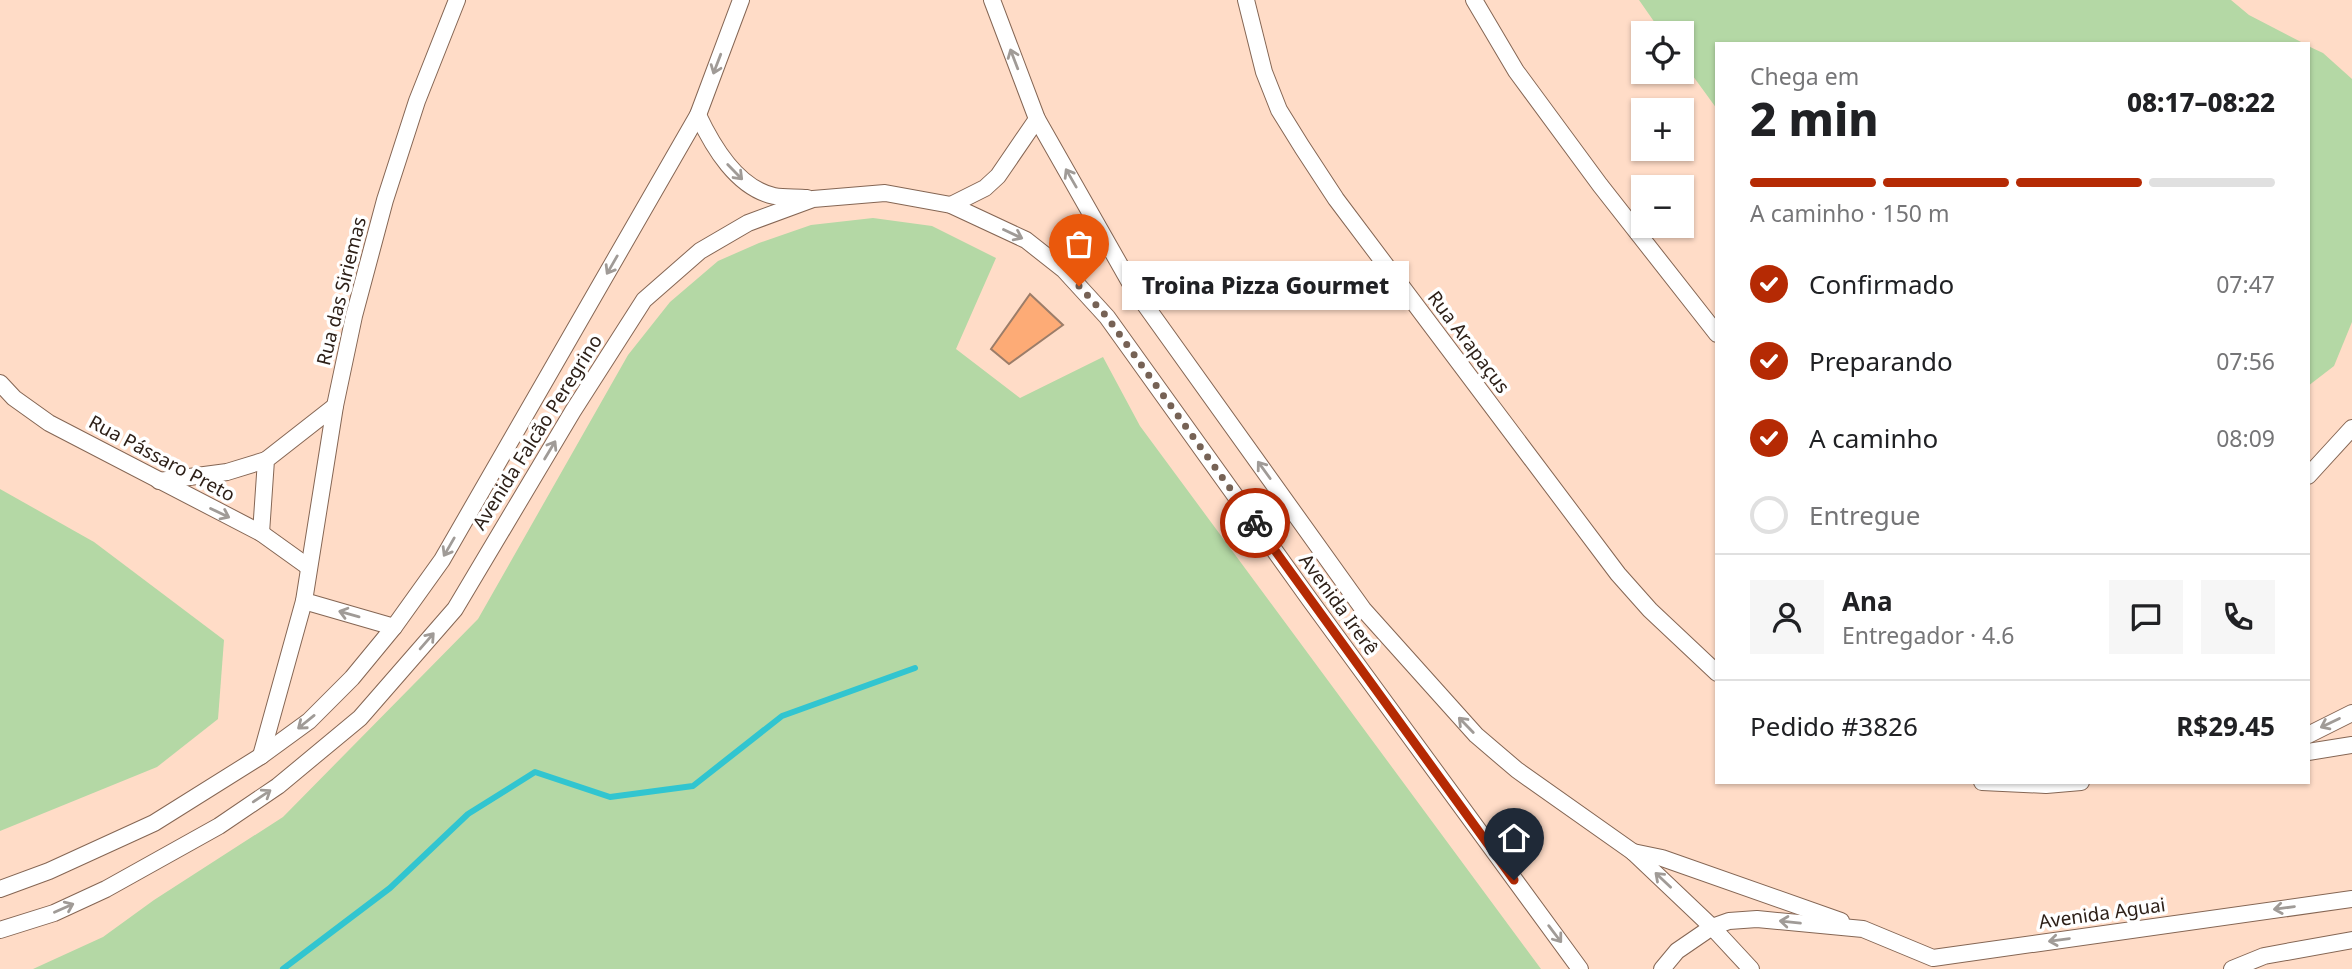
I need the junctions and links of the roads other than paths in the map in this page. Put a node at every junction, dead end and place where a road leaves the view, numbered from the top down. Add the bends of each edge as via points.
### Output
1 (457, 0) edge
2 (741, 0) edge
3 (992, 0) edge
4 (1246, 0) edge
5 (1474, 0) edge
6 (698, 115) junction
7 (1037, 119) junction
8 (813, 198) junction
9 (951, 205) junction
10 (1715, 331) edge
11 (0, 383) edge
12 (334, 406) junction
13 (2352, 428) edge
14 (265, 460) junction
15 (2310, 474) edge
16 (159, 481) junction
17 (261, 533) junction
18 (307, 566) junction
19 (304, 601) junction
20 (394, 627) junction
21 (1715, 671) edge
22 (2352, 713) edge
23 (2310, 734) edge
24 (2352, 745) edge
25 (2310, 752) edge
26 (261, 756) junction
27 (2025, 784) edge
28 (2058, 784) edge
29 (1633, 852) junction
30 (0, 889) edge
31 (2352, 899) edge
32 (1712, 927) junction
33 (1863, 929) junction
34 (0, 930) edge
35 (2352, 940) edge
36 (1938, 963) edge
37 (1580, 969) edge
38 (1662, 969) edge
39 (1751, 969) edge
40 (2232, 969) edge

1 - 12 street, Rua das Siriemas via 417,101 385,201
2 -> 6 street, Avenida Falcão Peregrino
7 -> 3 street
4 - 21 street, Rua Arapaçus via 1279,110 1336,199 1618,574
5 - 10 street via 1516,71
6 -> 8 street via 728,165 748,184 773,196
6 -> 20 street, Avenida Falcão Peregrino via 442,560
7 - 9 street via 998,176
29 -> 7 street, Avenida Irerê via 1476,736 1363,609 1133,288
8 - 9 street, Avenida Falcão Peregrino via 886,193
34 -> 8 street, Avenida Falcão Peregrino via 106,889 219,826 278,786 359,718 455,609 644,300 700,251 748,223
9 -> 37 street, Avenida Irerê via 1026,240 1064,270 1107,317
11 - 16 street, Rua Pássaro Preto via 50,423
12 - 14 street
12 - 18 street, Rua das Siriemas
13 - 15 street
14 - 16 street
14 - 17 street
16 -> 17 street, Rua Pássaro Preto
17 - 18 street, Rua Pássaro Preto
18 - 19 street, Rua das Siriemas
20 -> 19 street
19 - 26 street, Rua das Siriemas
20 -> 26 street, Avenida Falcão Peregrino via 309,721
22 -> 23 street
24 - 25 street
26 - 30 street, Avenida Falcão Peregrino via 154,823
27 - 28 street
32 -> 29 street
29 - 33 street, Avenida Aguai
31 -> 36 street, Avenida Aguai
33 -> 32 street, Avenida Aguai via 1757,919
32 - 38 street via 1677,951
32 - 39 street
33 - 36 street, Avenida Aguai
35 - 40 street via 2264,956

